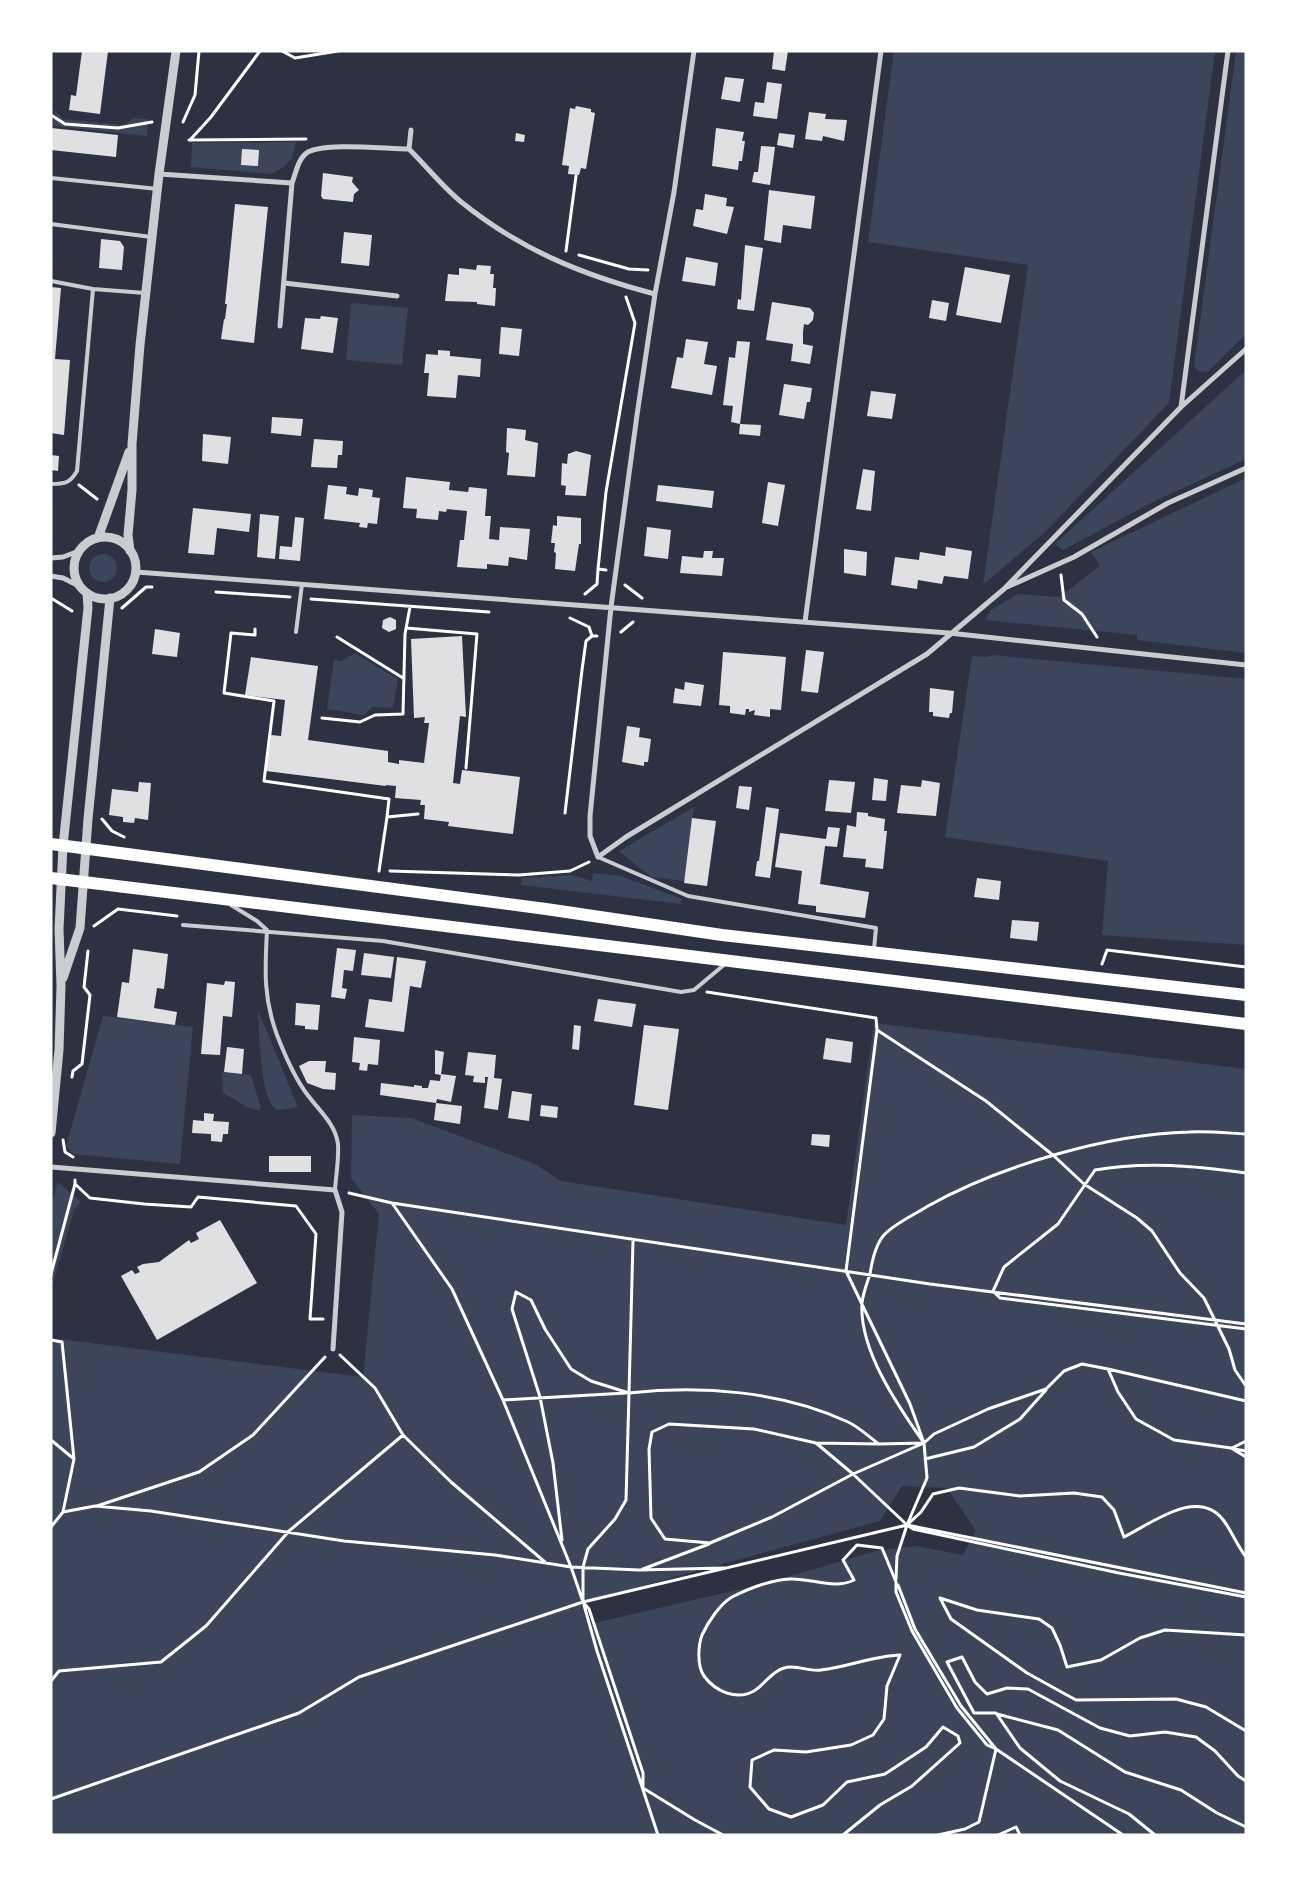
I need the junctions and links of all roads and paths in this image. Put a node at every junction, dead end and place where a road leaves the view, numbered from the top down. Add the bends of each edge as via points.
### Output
1 (176, 51) edge
2 (199, 51) edge
3 (260, 51) edge
4 (282, 51) edge
5 (338, 51) edge
6 (694, 51) edge
7 (881, 51) edge
8 (1228, 51) edge
9 (51, 115) edge
10 (152, 122) dead end
11 (183, 122) dead end
12 (411, 130) dead end
13 (308, 139) dead end
14 (409, 149) junction
15 (159, 174) junction
16 (576, 176) dead end
17 (51, 178) edge
18 (292, 183) junction
19 (158, 189) junction
20 (51, 224) edge
21 (152, 238) junction
22 (558, 247) dead end
23 (566, 251) junction
24 (629, 269) junction
25 (659, 270) junction
26 (51, 281) edge
27 (284, 283) junction
28 (626, 287) junction
29 (92, 289) junction
30 (146, 294) junction
31 (655, 294) junction
32 (397, 296) dead end
33 (280, 326) dead end
34 (1246, 349) edge
35 (1181, 407) junction
36 (132, 444) junction
37 (1246, 468) edge
38 (72, 479) junction
39 (51, 484) edge
40 (102, 503) dead end
41 (98, 538) junction
42 (80, 551) junction
43 (130, 551) junction
44 (51, 558) edge
45 (1059, 564) junction
46 (598, 569) junction
47 (615, 571) junction
48 (136, 572) junction
49 (51, 576) edge
50 (302, 584) junction
51 (79, 586) junction
52 (1004, 589) junction
53 (207, 591) dead end
54 (87, 593) junction
55 (110, 598) junction
56 (300, 598) junction
57 (642, 599) dead end
58 (570, 604) junction
59 (410, 606) junction
60 (611, 606) junction
61 (496, 613) dead end
62 (563, 618) dead end
63 (805, 622) junction
64 (406, 628) junction
65 (255, 629) dead end
66 (296, 632) dead end
67 (949, 633) junction
68 (337, 636) dead end
69 (592, 636) dead end
70 (1099, 640) dead end
71 (1246, 665) edge
72 (404, 678) junction
73 (322, 718) dead end
74 (466, 768) dead end
75 (565, 813) dead end
76 (418, 814) dead end
77 (387, 817) junction
78 (103, 820) dead end
79 (125, 838) dead end
80 (57, 845) edge
81 (86, 848) junction
82 (598, 857) junction
83 (369, 870) dead end
84 (379, 871) junction
85 (57, 879) edge
86 (85, 882) junction
87 (221, 899) junction
88 (184, 925) joint
89 (91, 929) dead end
90 (267, 930) junction
91 (89, 946) dead end
92 (873, 954) junction
93 (728, 961) junction
94 (1246, 967) edge
95 (1098, 979) junction
96 (61, 986) junction
97 (694, 990) junction
98 (1246, 995) edge
99 (1246, 1024) edge
100 (877, 1030) junction
101 (72, 1080) dead end
102 (51, 1133) edge
103 (1246, 1134) edge
104 (63, 1135) dead end
105 (1054, 1156) junction
106 (51, 1167) edge
107 (76, 1170) junction
108 (1246, 1173) edge
109 (75, 1184) junction
110 (1084, 1184) junction
111 (335, 1190) junction
112 (392, 1203) junction
113 (632, 1240) junction
114 (846, 1272) junction
115 (51, 1274) edge
116 (869, 1275) junction
117 (993, 1291) junction
118 (862, 1302) junction
119 (335, 1320) junction
120 (1216, 1320) junction
121 (1246, 1324) edge
122 (1219, 1325) junction
123 (1246, 1329) edge
124 (51, 1340) edge
125 (333, 1349) junction
126 (1108, 1369) junction
127 (1246, 1386) edge
128 (1046, 1389) junction
129 (629, 1393) junction
130 (540, 1397) junction
131 (503, 1400) junction
132 (1246, 1401) edge
133 (403, 1435) junction
134 (51, 1440) edge
135 (1246, 1441) edge
136 (816, 1443) junction
137 (924, 1443) junction
138 (879, 1444) junction
139 (1231, 1448) junction
140 (1246, 1451) edge
141 (1246, 1457) edge
142 (925, 1458) junction
143 (74, 1459) junction
144 (853, 1474) junction
145 (96, 1506) junction
146 (63, 1512) junction
147 (907, 1525) junction
148 (51, 1527) edge
149 (288, 1531) junction
150 (710, 1543) junction
151 (563, 1545) junction
152 (1246, 1557) edge
153 (546, 1563) junction
154 (572, 1567) junction
155 (583, 1567) junction
156 (732, 1568) junction
157 (639, 1570) junction
158 (896, 1582) junction
159 (1246, 1595) edge
160 (583, 1602) junction
161 (1246, 1635) edge
162 (51, 1681) edge
163 (996, 1713) junction
164 (1246, 1731) edge
165 (996, 1749) junction
166 (1246, 1781) edge
167 (643, 1788) junction
168 (51, 1800) edge
169 (1246, 1827) edge
170 (658, 1835) edge
171 (723, 1835) edge
172 (843, 1835) edge
173 (938, 1835) edge
174 (998, 1835) edge
175 (1020, 1835) edge
176 (1123, 1835) edge
177 (1155, 1835) edge

1 - 15 street
2 - 11 path via 195,95
3 - 13 path via 190,140
4 - 5 path via 295,58
6 - 25 street via 674,192
7 - 63 street
8 - 35 street
9 - 10 path via 65,124 118,128
12 - 14 street
14 - 18 street via 325,147 307,152 299,162
14 - 28 street via 459,200 519,242 556,262
15 - 18 street
15 - 19 street
16 - 23 path
17 - 19 lane
18 - 27 street
19 - 21 street
20 - 21 lane
21 - 30 street
22 - 23 path
23 - 24 path
24 - 25 path
24 - 28 path
25 - 31 street
26 - 29 lane
27 - 32 street
27 - 33 street
28 - 31 street
28 - 46 path via 626,302 634,323 606,492
29 - 30 lane
29 - 38 lane via 77,471
30 - 36 street
31 - 47 street
34 - 35 street
35 - 52 street
36 - 41 street
36 - 43 street
37 - 45 street via 1168,503
38 - 39 lane via 66,484
38 - 40 path
41 - 42 street via 88,542
41 - 43 street via 111,538
42 - 44 street
42 - 51 street via 74,570
43 - 48 street
45 - 52 street
45 - 70 path via 1064,600 1082,614
46 - 47 path
46 - 58 path via 597,584 583,595 570,593
47 - 57 path via 625,572 624,585
47 - 60 street
48 - 50 street
48 - 55 street via 126,591
49 - 51 street
50 - 56 lane
50 - 58 street
51 - 54 street
52 - 67 street
53 - 56 path
54 - 55 street via 102,599
54 - 80 street via 86,624
55 - 81 street
56 - 59 path
56 - 66 lane
58 - 60 street
58 - 62 path via 572,618
59 - 61 path
59 - 64 path
60 - 63 street
60 - 82 street via 590,816 590,836
63 - 67 street
64 - 72 path
64 - 74 path via 477,634
65 - 77 path via 255,635 231,633 224,694 274,701 264,781 389,799
67 - 71 street
67 - 82 street via 927,654
68 - 72 path
69 - 75 path via 586,641
72 - 73 path via 403,714 375,715 360,722
76 - 77 path
77 - 84 path
78 - 79 path via 112,831
80 - 81 main road
80 - 85 street
81 - 86 street
81 - 92 main road
82 - 84 path via 570,871 519,875
82 - 92 lane via 688,896 876,928
83 - 84 path
85 - 86 main road
85 - 96 street
86 - 87 main road
86 - 96 street via 80,928
87 - 90 lane
87 - 93 main road
88 - 89 path via 184,917 118,909
88 - 90 lane
90 - 97 lane via 383,941 681,992
90 - 111 lane via 264,982 268,1008 296,1075 331,1124 338,1143
91 - 101 path via 84,987 90,995 82,1064 73,1071
92 - 95 main road
93 - 97 lane
93 - 99 main road
94 - 95 path via 1107,950
95 - 98 main road
96 - 102 street via 57,1084
97 - 100 path via 876,1018
100 - 105 path via 986,1100
100 - 114 path
103 - 105 path via 1188,1132 1120,1139
104 - 107 path via 65,1152 76,1158
105 - 110 path
105 - 116 path via 950,1194 903,1221 883,1236 873,1256
106 - 107 street
107 - 109 path
107 - 111 street
108 - 110 path via 1204,1167 1114,1166 1095,1170
109 - 115 path
109 - 119 path via 90,1198 144,1204 191,1207 198,1197 296,1206 316,1234 310,1318
110 - 117 path via 1058,1224 1004,1266
110 - 120 path via 1138,1218 1152,1231 1180,1273 1204,1298
111 - 112 path
111 - 119 street via 342,1212
112 - 113 path
112 - 131 path via 452,1289
113 - 114 path
113 - 129 path
114 - 116 path
114 - 118 path
116 - 117 path
116 - 118 path
117 - 120 path
117 - 122 path via 1000,1298
118 - 137 path via 910,1404
118 - 137 path via 864,1331 892,1397
119 - 125 street
120 - 121 path
120 - 122 path
122 - 123 path
122 - 127 path via 1234,1370
124 - 143 path via 62,1342
125 - 133 path via 375,1388
125 - 145 path via 253,1435 199,1472
126 - 128 path via 1082,1364 1064,1371
126 - 132 path
126 - 139 path via 1118,1392 1136,1419 1174,1440
128 - 137 path via 988,1409 934,1434
128 - 142 path via 1020,1420 981,1443 951,1454
129 - 130 path
129 - 130 path via 591,1381 571,1369 545,1329 532,1300 516,1292 512,1308
129 - 138 path via 669,1389 748,1394 814,1408 850,1423
129 - 155 path via 626,1500 615,1519 588,1549
130 - 131 path
130 - 151 path via 553,1463
131 - 151 path
133 - 149 path
133 - 153 path via 451,1482
134 - 143 path
135 - 139 path
136 - 138 path
136 - 144 path
136 - 150 path via 754,1429 669,1424 652,1432 649,1449 651,1518 666,1539
137 - 138 path
137 - 142 path
137 - 144 path
139 - 140 path
139 - 141 path
142 - 147 path via 927,1478
143 - 146 path
144 - 147 path
144 - 150 path via 772,1517
145 - 146 path
145 - 149 path
146 - 148 path
147 - 152 path via 933,1494 959,1488 1020,1496 1074,1493 1102,1497 1114,1510 1124,1537 1176,1510 1195,1505 1212,1508
147 - 156 path
147 - 158 path via 897,1556
147 - 159 path via 1119,1573
149 - 153 path via 344,1541
149 - 162 path via 206,1626 161,1662 59,1671
150 - 157 path
151 - 154 path
153 - 154 path
154 - 155 path
154 - 160 path
155 - 157 path
155 - 160 path
156 - 157 path
156 - 160 path
158 - 165 path via 896,1592 912,1631 928,1658 958,1708 987,1745
158 - 172 path via 882,1548 857,1545 843,1560 854,1580 845,1584 791,1579 767,1583 731,1598 713,1616 702,1637 699,1659 702,1673 710,1685 731,1696 753,1691 783,1668 819,1671 900,1655 887,1686 884,1719 874,1735 851,1745 806,1752 774,1750 752,1760 750,1787 769,1809 791,1817 823,1805 847,1782 885,1774 926,1747 943,1727 958,1736 960,1744 912,1786
160 - 167 path
160 - 168 path via 360,1677 299,1714
161 - 164 path via 1165,1630 1140,1638 1101,1660 1067,1667 1052,1628 1040,1619 977,1610 940,1598 951,1620 1027,1673 1076,1700 1176,1699 1206,1707
163 - 166 path via 974,1713 947,1662 962,1657 975,1682 987,1694 1007,1688 1028,1689 1100,1728 1130,1736 1165,1732 1196,1737
163 - 169 path via 1058,1730 1125,1772 1181,1790
163 - 177 path via 1020,1748 1060,1781 1130,1814
165 - 173 path via 979,1822
165 - 176 path
167 - 170 path
167 - 171 path
174 - 175 path via 1016,1827

